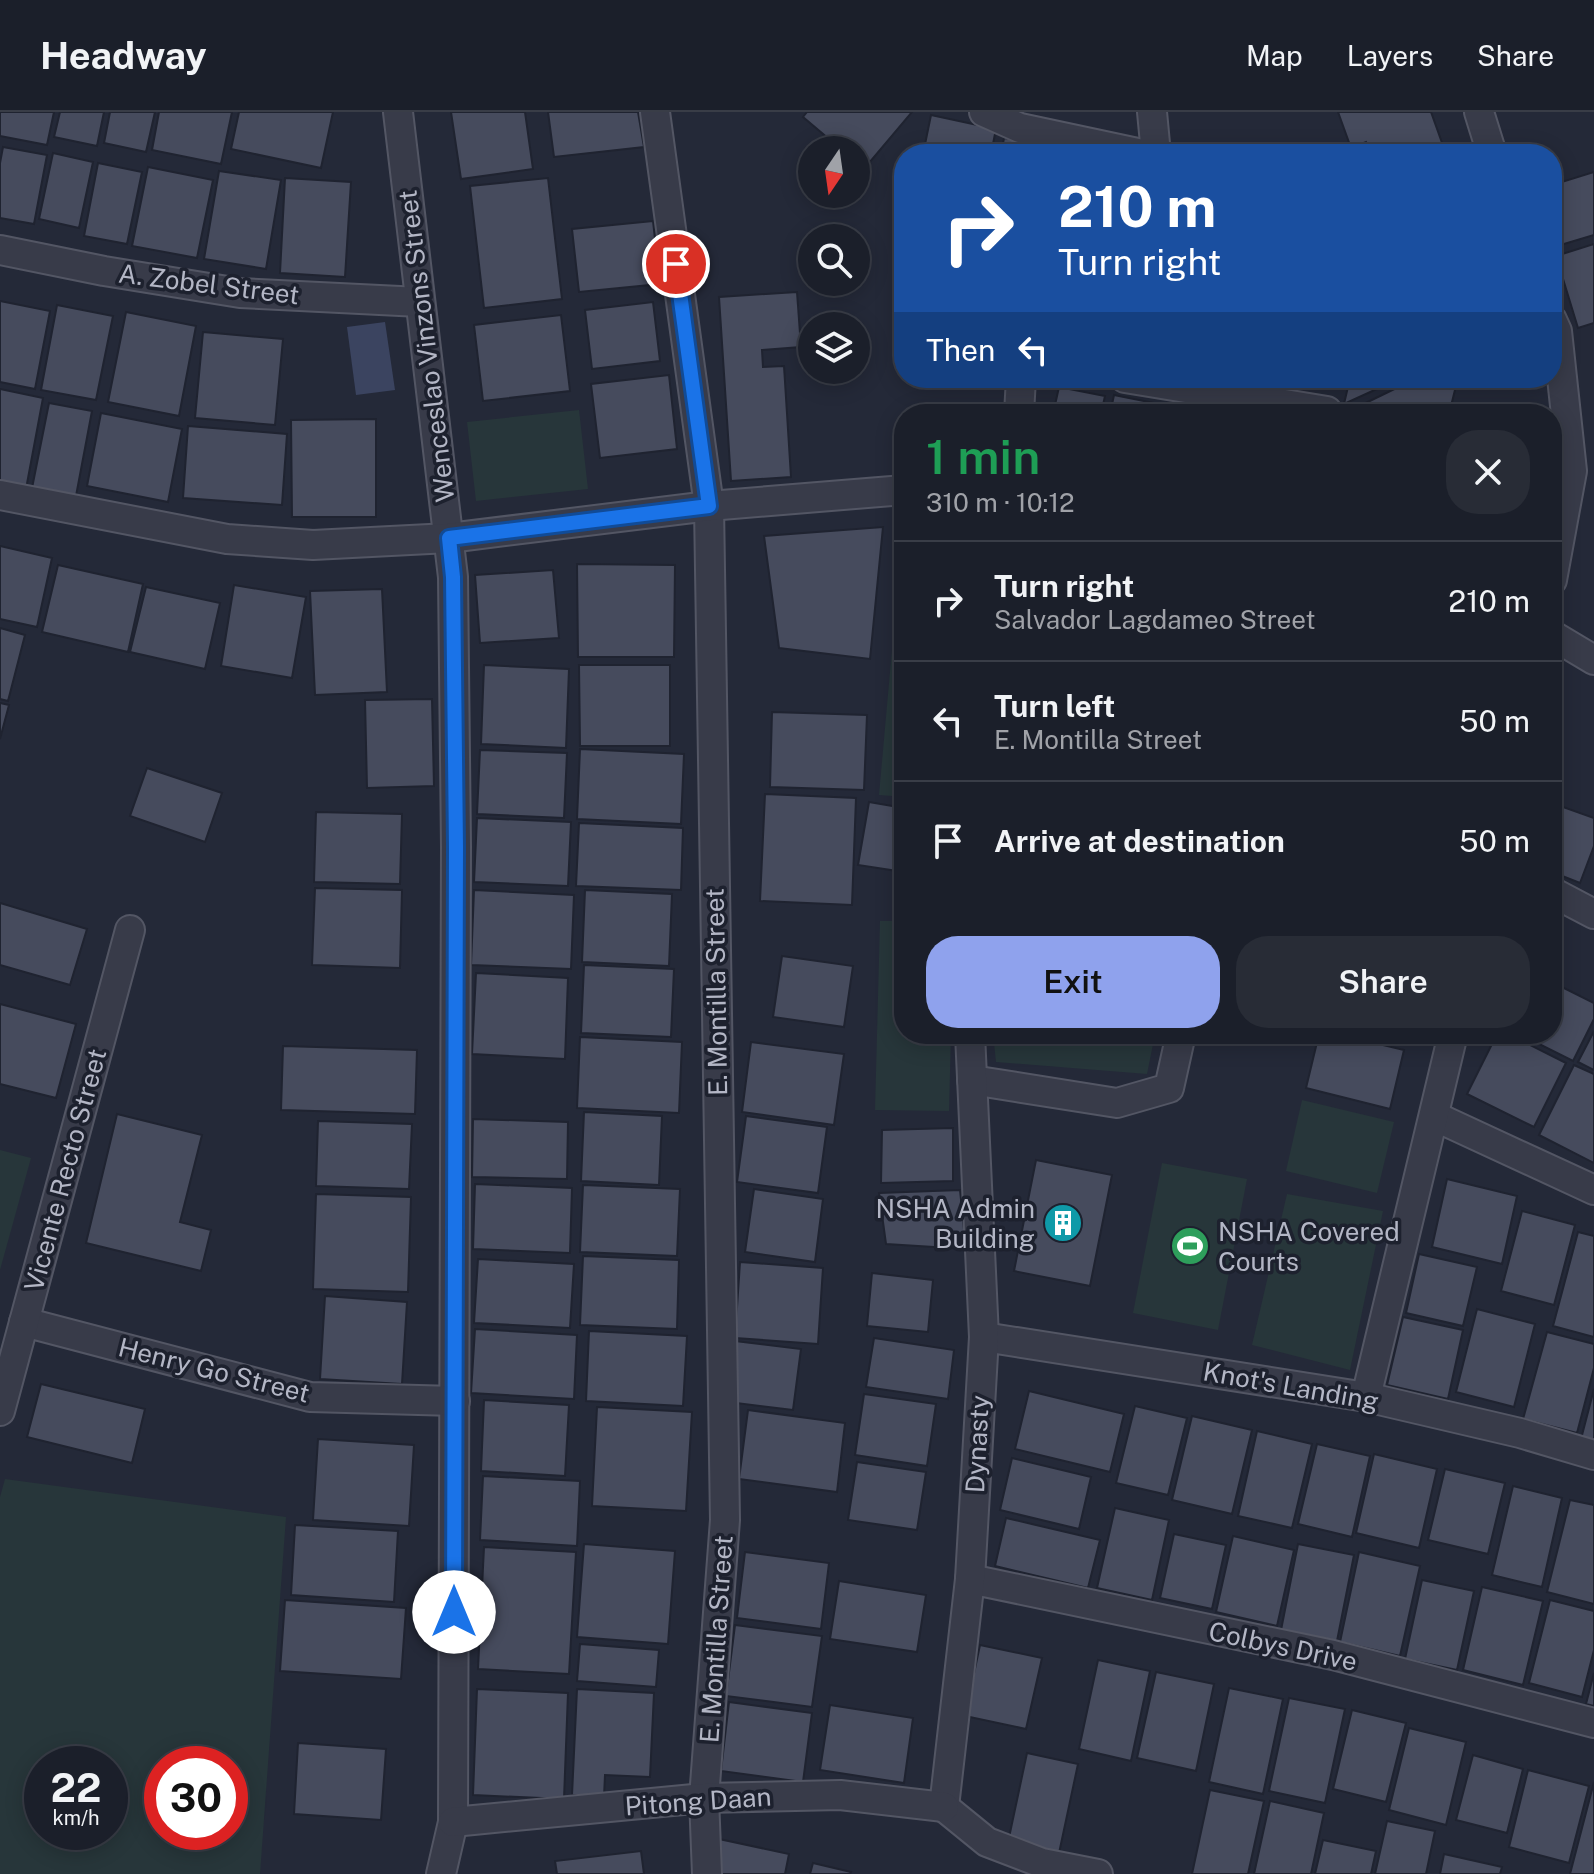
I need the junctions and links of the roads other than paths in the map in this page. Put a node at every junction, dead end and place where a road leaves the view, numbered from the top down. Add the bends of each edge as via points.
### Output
1 (398, 112) edge
2 (655, 112) edge
3 (984, 112) edge
4 (1152, 112) edge
5 (1479, 112) edge
6 (1095, 144) edge
7 (1155, 144) edge
8 (1489, 144) edge
9 (0, 250) edge
10 (420, 302) junction
11 (1562, 378) edge
12 (1186, 388) edge
13 (1284, 404) edge
14 (894, 491) edge
15 (0, 495) edge
16 (709, 506) junction
17 (1562, 526) edge
18 (449, 538) junction
19 (1562, 641) edge
20 (1594, 660) edge
21 (1562, 897) edge
22 (1594, 914) edge
23 (130, 930) dead end
24 (970, 1044) edge
25 (1179, 1044) edge
26 (1451, 1044) edge
27 (972, 1080) junction
28 (1434, 1116) junction
29 (1594, 1190) edge
30 (24, 1322) junction
31 (984, 1337) junction
32 (1366, 1397) junction
33 (455, 1401) junction
34 (0, 1411) edge
35 (1594, 1455) edge
36 (970, 1579) junction
37 (1594, 1723) edge
38 (704, 1798) junction
39 (944, 1807) junction
40 (453, 1822) junction
41 (441, 1874) edge
42 (707, 1874) edge
43 (1098, 1874) edge

1 - 10 street, Wenceslao Vinzons Street
2 - 16 street, E. Montilla Street
3 - 6 street via 1020,128
4 - 7 street
5 - 8 street
9 - 10 street, A. Zobel Street via 240,293
10 - 18 street, Wenceslao Vinzons Street
11 - 17 street via 1572,471
12 - 13 street
14 - 16 street
15 - 18 street via 227,539 313,545
16 - 18 street
16 - 38 street, E. Montilla Street via 725,1520
18 - 33 street, Wenceslao Vinzons Street via 456,847
19 - 20 street
21 - 22 street
23 - 30 street, Vicente Recto Street
24 - 27 street, Dynasty
25 - 27 street via 1169,1088 1117,1103
26 - 28 street
27 - 31 street, Dynasty
28 - 29 street
28 - 32 street
30 - 33 street, Henry Go Street via 310,1397
30 - 34 street, Vicente Recto Street
31 - 32 street, Knot's Landing
31 - 36 street, Dynasty
32 - 35 street, Knot's Landing
33 - 40 street, Wenceslao Vinzons Street
36 - 37 street, Colbys Drive via 1333,1655
36 - 39 street, Dynasty
38 - 39 street, Pitong Daan via 840,1795
38 - 40 street, Pitong Daan
38 - 42 street, E. Montilla Street
39 - 43 street via 987,1842 1042,1863
40 - 41 street, Wenceslao Vinzons Street

